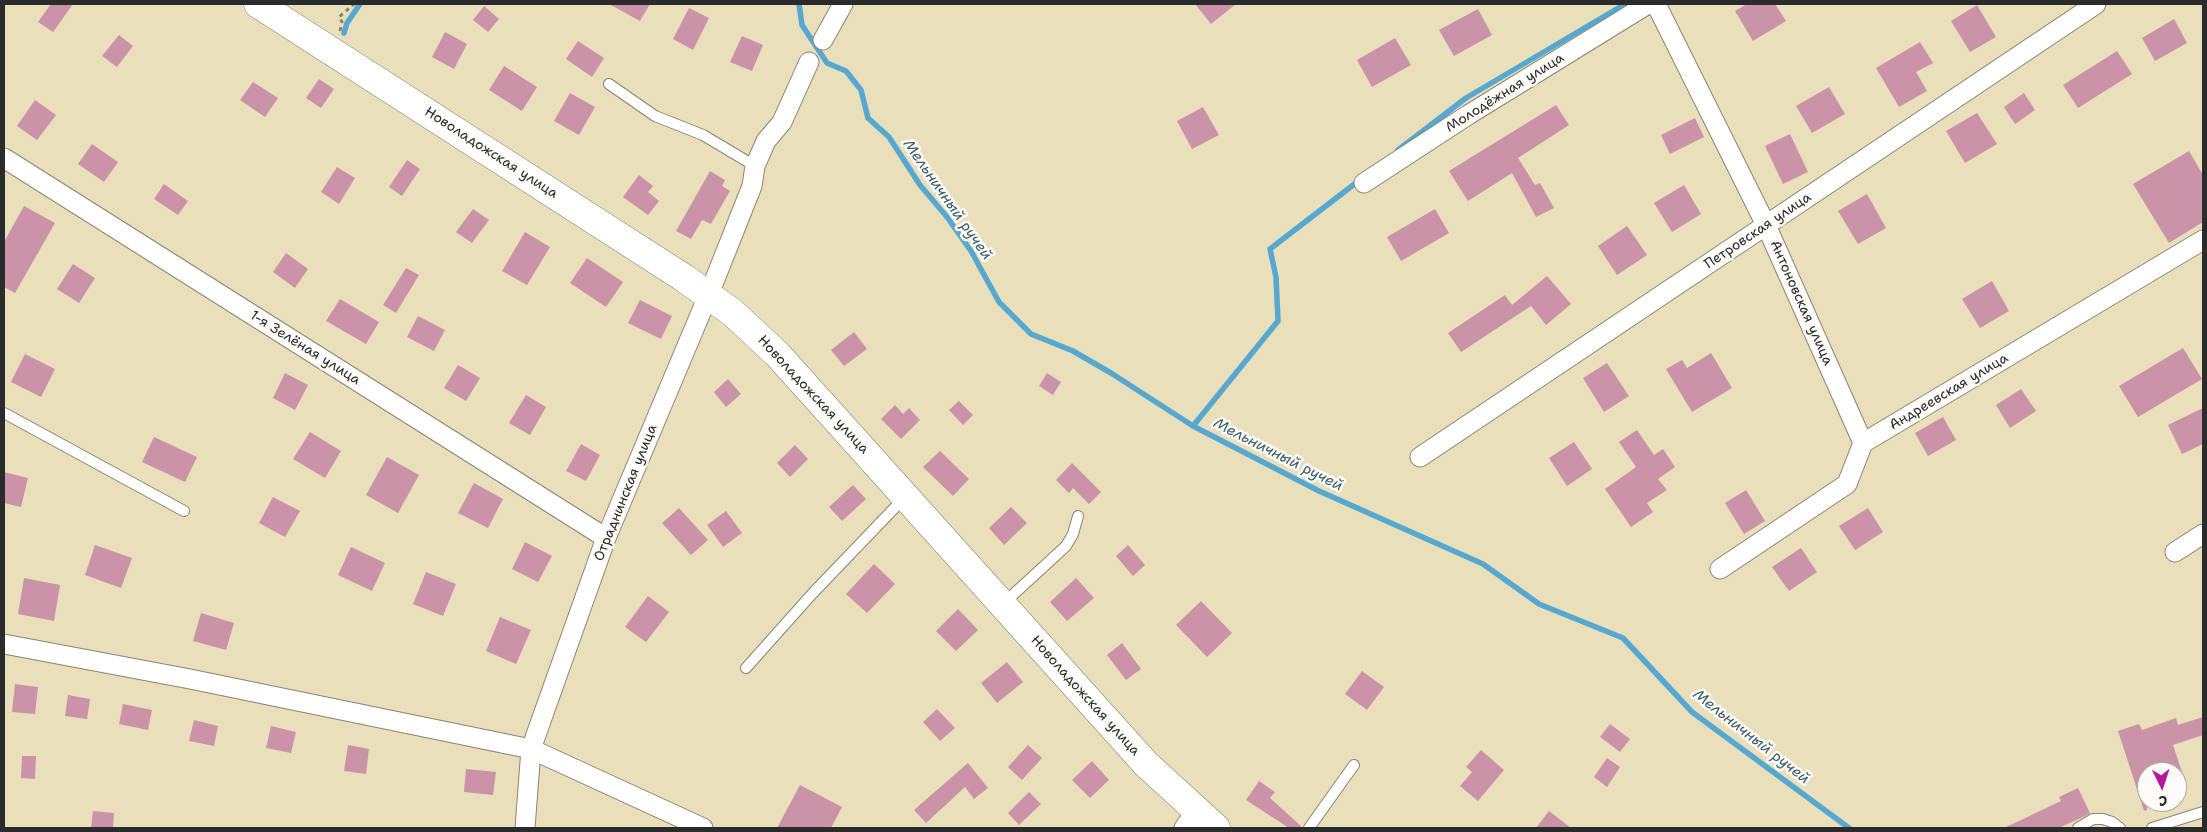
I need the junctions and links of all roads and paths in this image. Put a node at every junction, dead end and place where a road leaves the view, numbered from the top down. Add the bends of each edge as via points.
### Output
1 (258, 4) edge
2 (354, 4) edge
3 (843, 4) edge
4 (1648, 4) edge
5 (1656, 4) edge
6 (2096, 4) edge
7 (340, 37) dead end
8 (823, 40) dead end
9 (809, 62) dead end
10 (609, 84) dead end
11 (4, 158) edge
12 (755, 166) junction
13 (1364, 183) dead end
14 (1766, 225) junction
15 (2203, 240) edge
16 (708, 294) junction
17 (4, 413) edge
18 (1863, 443) junction
19 (1420, 457) dead end
20 (906, 495) junction
21 (184, 511) dead end
22 (1078, 516) dead end
23 (2203, 534) edge
24 (606, 538) junction
25 (2175, 552) dead end
26 (1720, 568) dead end
27 (1003, 604) junction
28 (4, 644) edge
29 (746, 668) dead end
30 (531, 749) junction
31 (1354, 766) dead end
32 (2203, 812) edge
33 (1190, 820) edge
34 (525, 828) edge
35 (703, 828) edge
36 (1216, 828) edge
37 (1308, 828) edge
38 (2078, 828) edge
39 (2120, 828) edge
40 (2152, 828) edge

1 - 16 street, Новоладожская улица
2 - 7 path via 339,17 342,22
3 - 8 street
4 - 13 street, Молодёжная улица
5 - 14 street, Антоновская улица
6 - 14 street, Петровская улица
9 - 12 street, Отраднинская улица via 782,122 766,141
10 - 12 lane via 655,116 703,135
11 - 24 street, 1-я Зелёная улица
12 - 16 street, Отраднинская улица via 752,186
14 - 18 street, Антоновская улица
14 - 19 street, Петровская улица
15 - 18 street, Андреевская улица
16 - 20 street, Новоладожская улица via 778,354
16 - 24 street, Отраднинская улица
17 - 21 lane
18 - 26 street via 1847,484
20 - 27 street, Новоладожская улица
20 - 29 lane
22 - 27 lane via 1066,546
23 - 25 street
24 - 30 street, Отраднинская улица
27 - 33 street, Новоладожская улица via 1140,758
28 - 30 street
30 - 34 street, Отраднинская улица
30 - 35 street
31 - 37 lane
32 - 40 lane
33 - 36 street, Новоладожская улица
38 - 39 lane via 2093,819 2103,819

